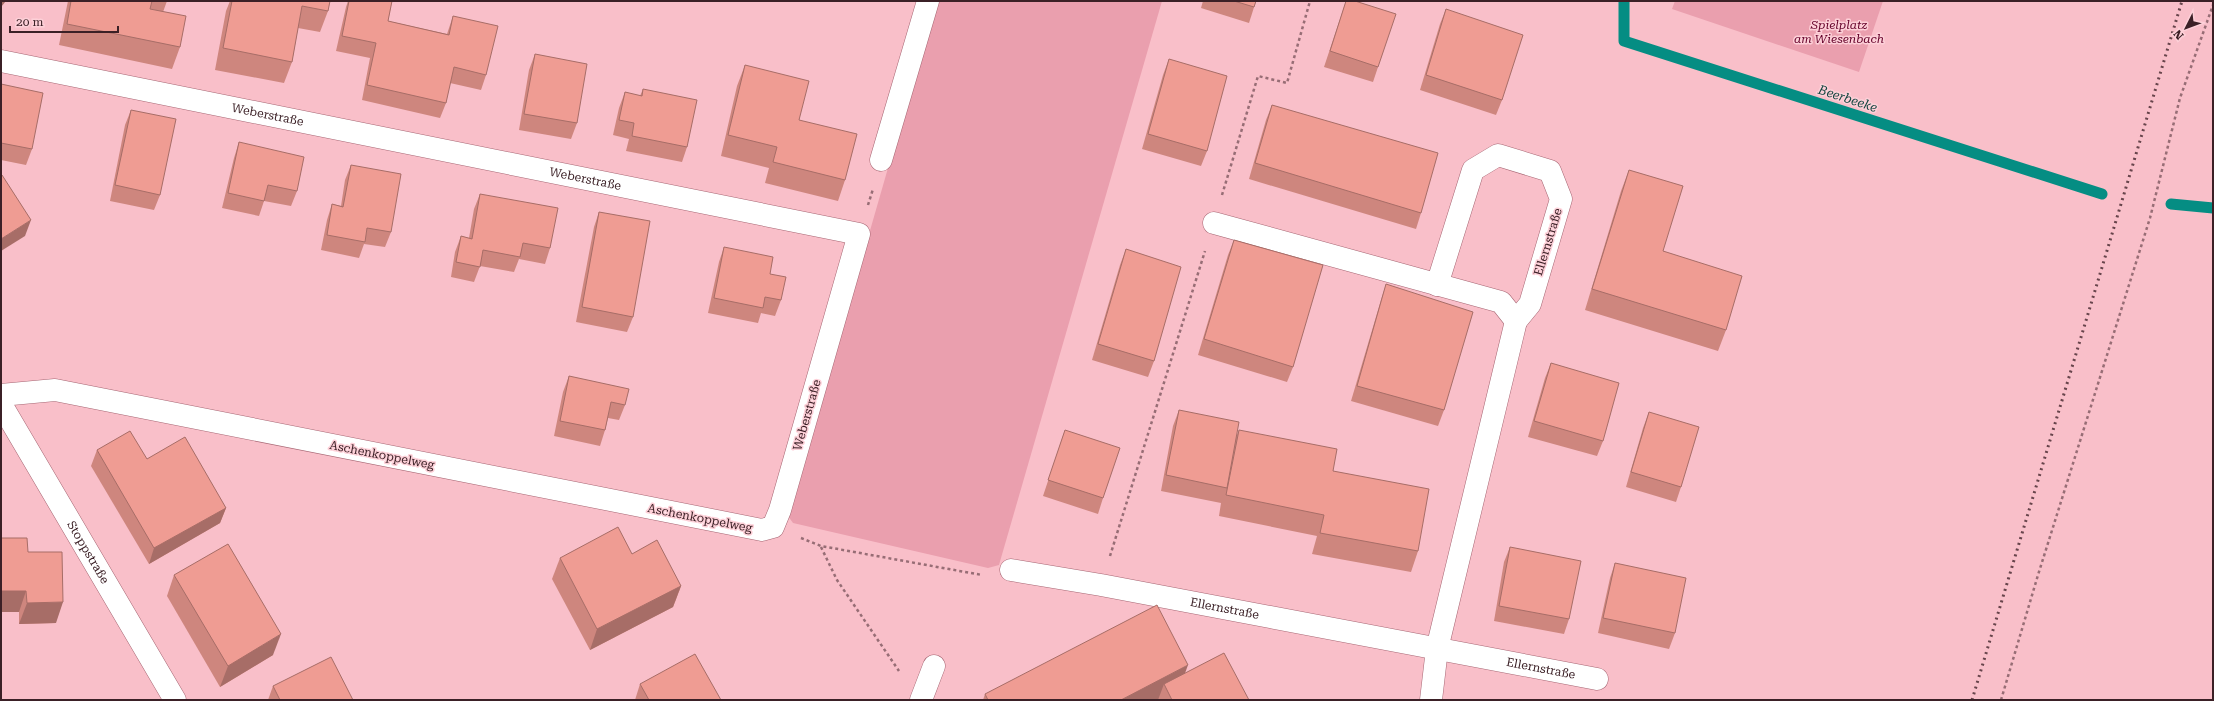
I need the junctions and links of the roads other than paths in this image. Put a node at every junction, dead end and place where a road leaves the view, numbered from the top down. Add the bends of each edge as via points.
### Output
1 (928, 1) edge
2 (1, 61) edge
3 (881, 160) road end
4 (1214, 223) road end
5 (1437, 285) junction
6 (1516, 321) junction
7 (1, 395) edge
8 (1, 404) edge
9 (767, 529) joint
10 (1011, 570) road end
11 (1437, 649) junction
12 (934, 666) dead end
13 (1596, 679) dead end
14 (175, 700) edge
15 (921, 700) edge
16 (1431, 700) edge

1 - 3 street
2 - 9 street, Weberstraße via 859,234 780,510
4 - 5 street
5 - 6 street via 1501,302
5 - 6 street, Ellernstraße via 1473,170 1498,155 1550,170 1561,199 1530,304
6 - 11 street, Ellernstraße
7 - 9 street, Aschenkoppelweg via 55,390
8 - 14 street, Stoppstraße
10 - 11 street, Ellernstraße
11 - 13 street, Ellernstraße
11 - 16 street, Ellernstraße
12 - 15 street

